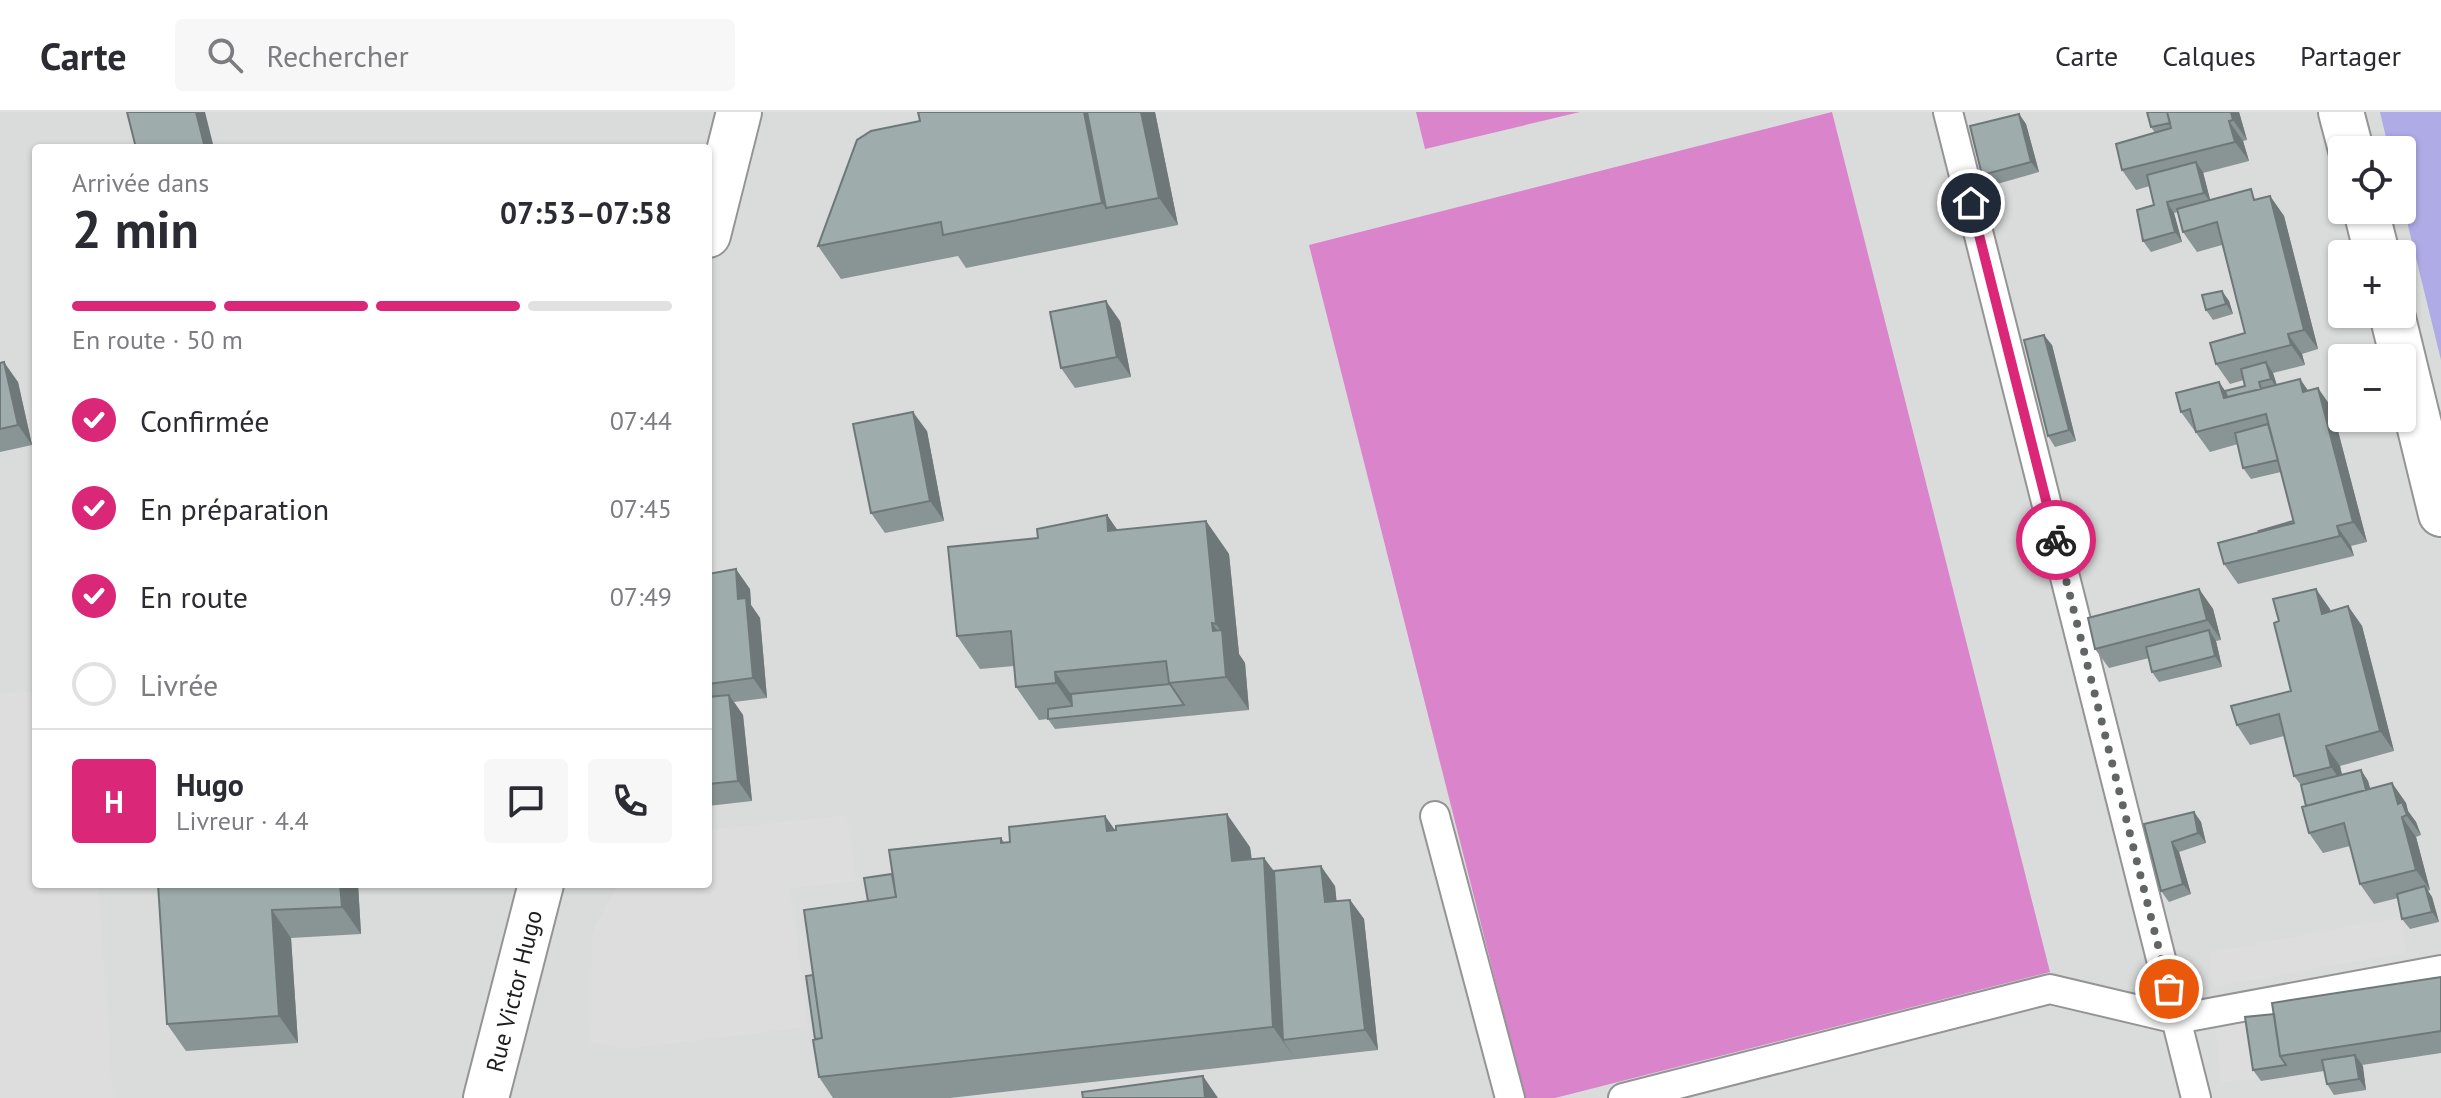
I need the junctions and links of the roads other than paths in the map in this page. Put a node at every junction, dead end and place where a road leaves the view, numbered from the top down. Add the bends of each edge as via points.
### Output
1 (739, 112) edge
2 (1948, 112) edge
3 (2341, 112) edge
4 (2347, 136) edge
5 (712, 219) edge
6 (2395, 328) edge
7 (2441, 514) edge
8 (1435, 816) dead end
9 (540, 888) edge
10 (2441, 970) edge
11 (2177, 1019) junction
12 (486, 1098) edge
13 (1510, 1098) edge
14 (1623, 1098) edge
15 (2196, 1098) edge

1 - 5 street
2 - 11 lane
3 - 4 street
6 - 7 street
8 - 13 lane
9 - 12 street, Rue Victor Hugo
10 - 11 lane
11 - 14 lane via 2050,989
11 - 15 lane

